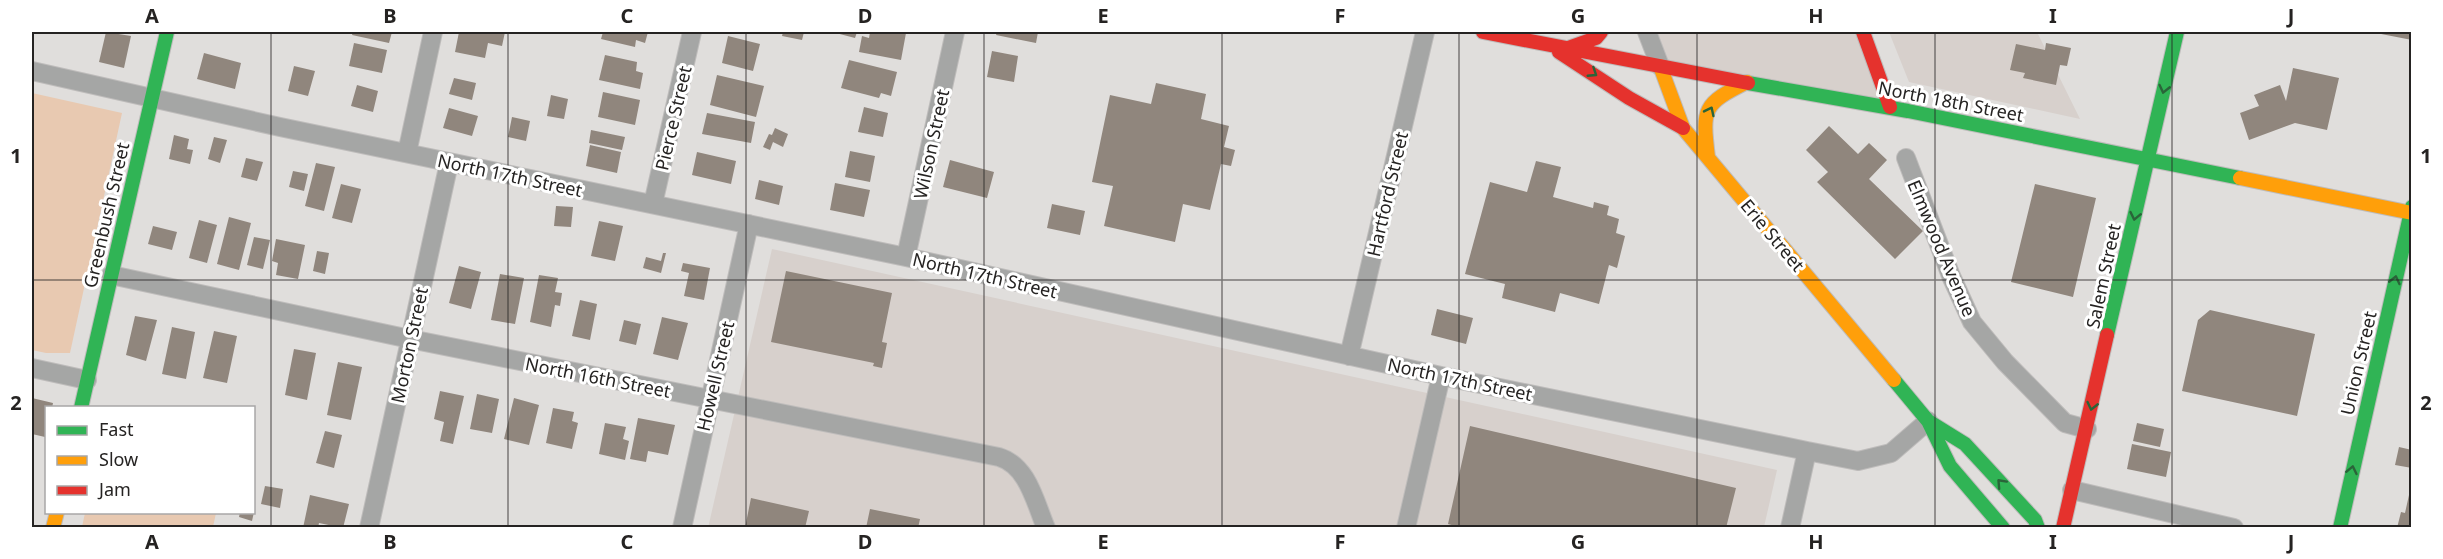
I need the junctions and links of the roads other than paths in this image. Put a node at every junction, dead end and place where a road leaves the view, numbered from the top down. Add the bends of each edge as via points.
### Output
1 (167, 32) edge
2 (434, 32) edge
3 (692, 32) edge
4 (955, 32) edge
5 (1425, 32) edge
6 (1483, 32) edge
7 (1601, 32) edge
8 (1647, 32) edge
9 (1863, 32) edge
10 (2177, 32) edge
11 (1544, 43) junction
12 (1568, 48) junction
13 (1660, 66) junction
14 (32, 71) edge
15 (1747, 82) junction
16 (152, 99) junction
17 (1890, 107) junction
18 (1683, 128) junction
19 (407, 153) junction
20 (1708, 158) junction
21 (1906, 158) dead end
22 (2148, 159) junction
23 (449, 163) junction
24 (653, 204) junction
25 (2411, 211) edge
26 (749, 224) junction
27 (906, 257) junction
28 (111, 275) junction
29 (410, 339) junction
30 (1349, 356) junction
31 (32, 368) edge
32 (1441, 376) junction
33 (87, 380) junction
34 (709, 400) junction
35 (81, 406) edge
36 (1928, 421) junction
37 (2087, 429) junction
38 (1808, 451) junction
39 (2072, 490) junction
40 (369, 528) edge
41 (681, 528) edge
42 (1046, 528) edge
43 (1406, 528) edge
44 (1790, 528) edge
45 (2003, 528) edge
46 (2038, 528) edge
47 (2063, 528) edge
48 (2234, 528) edge
49 (2340, 528) edge

1 - 16 main road, Greenbush Street
2 - 19 street
3 - 24 street, Pierce Street
4 - 27 street, Wilson Street
5 - 30 street, Hartford Street
6 - 11 main road, North 18th Street
7 - 12 main road via 1596,38
8 - 13 street, Erie Street
9 - 17 main road
10 -> 22 main road, Salem Street
11 - 12 main road, North 18th Street
11 -> 18 main road
12 - 13 main road, North 18th Street
13 - 15 main road, North 18th Street
13 - 18 main road, Erie Street
14 - 16 street, North 17th Street
15 - 17 main road, North 18th Street
20 -> 15 main road via 1704,125 1707,113 1717,98
16 - 19 street, North 17th Street
16 - 28 main road, Greenbush Street
17 - 22 main road, North 18th Street
18 - 20 main road, Erie Street
19 - 23 street, North 17th Street
20 - 36 main road, Erie Street
21 - 37 street, Elmwood Avenue via 1972,322 2065,423
22 - 25 main road, North 18th Street
22 -> 37 main road, Salem Street
23 - 24 street, North 17th Street
23 - 29 street, Morton Street
24 - 26 street, North 17th Street
49 -> 25 main road, Union Street
26 - 27 street, North 17th Street
26 - 34 street, Howell Street
27 - 30 street, North 17th Street
28 - 29 street, North 16th Street
28 - 33 main road, Greenbush Street
29 - 34 street, North 16th Street
29 - 40 street, Morton Street
30 - 32 street, North 17th Street
31 - 33 street
32 - 38 street, North 17th Street
32 - 43 street
33 - 35 main road, Greenbush Street
34 - 41 street, Howell Street
34 - 42 street, North 16th Street via 1008,459 1021,470
36 - 38 street, North 17th Street via 1892,453 1858,461
36 - 45 main road, Erie Street via 1950,465
46 -> 36 main road, Erie Street via 2035,519 1965,444
37 - 39 main road, Salem Street
38 - 44 street
39 - 47 main road, Salem Street
39 - 48 street

